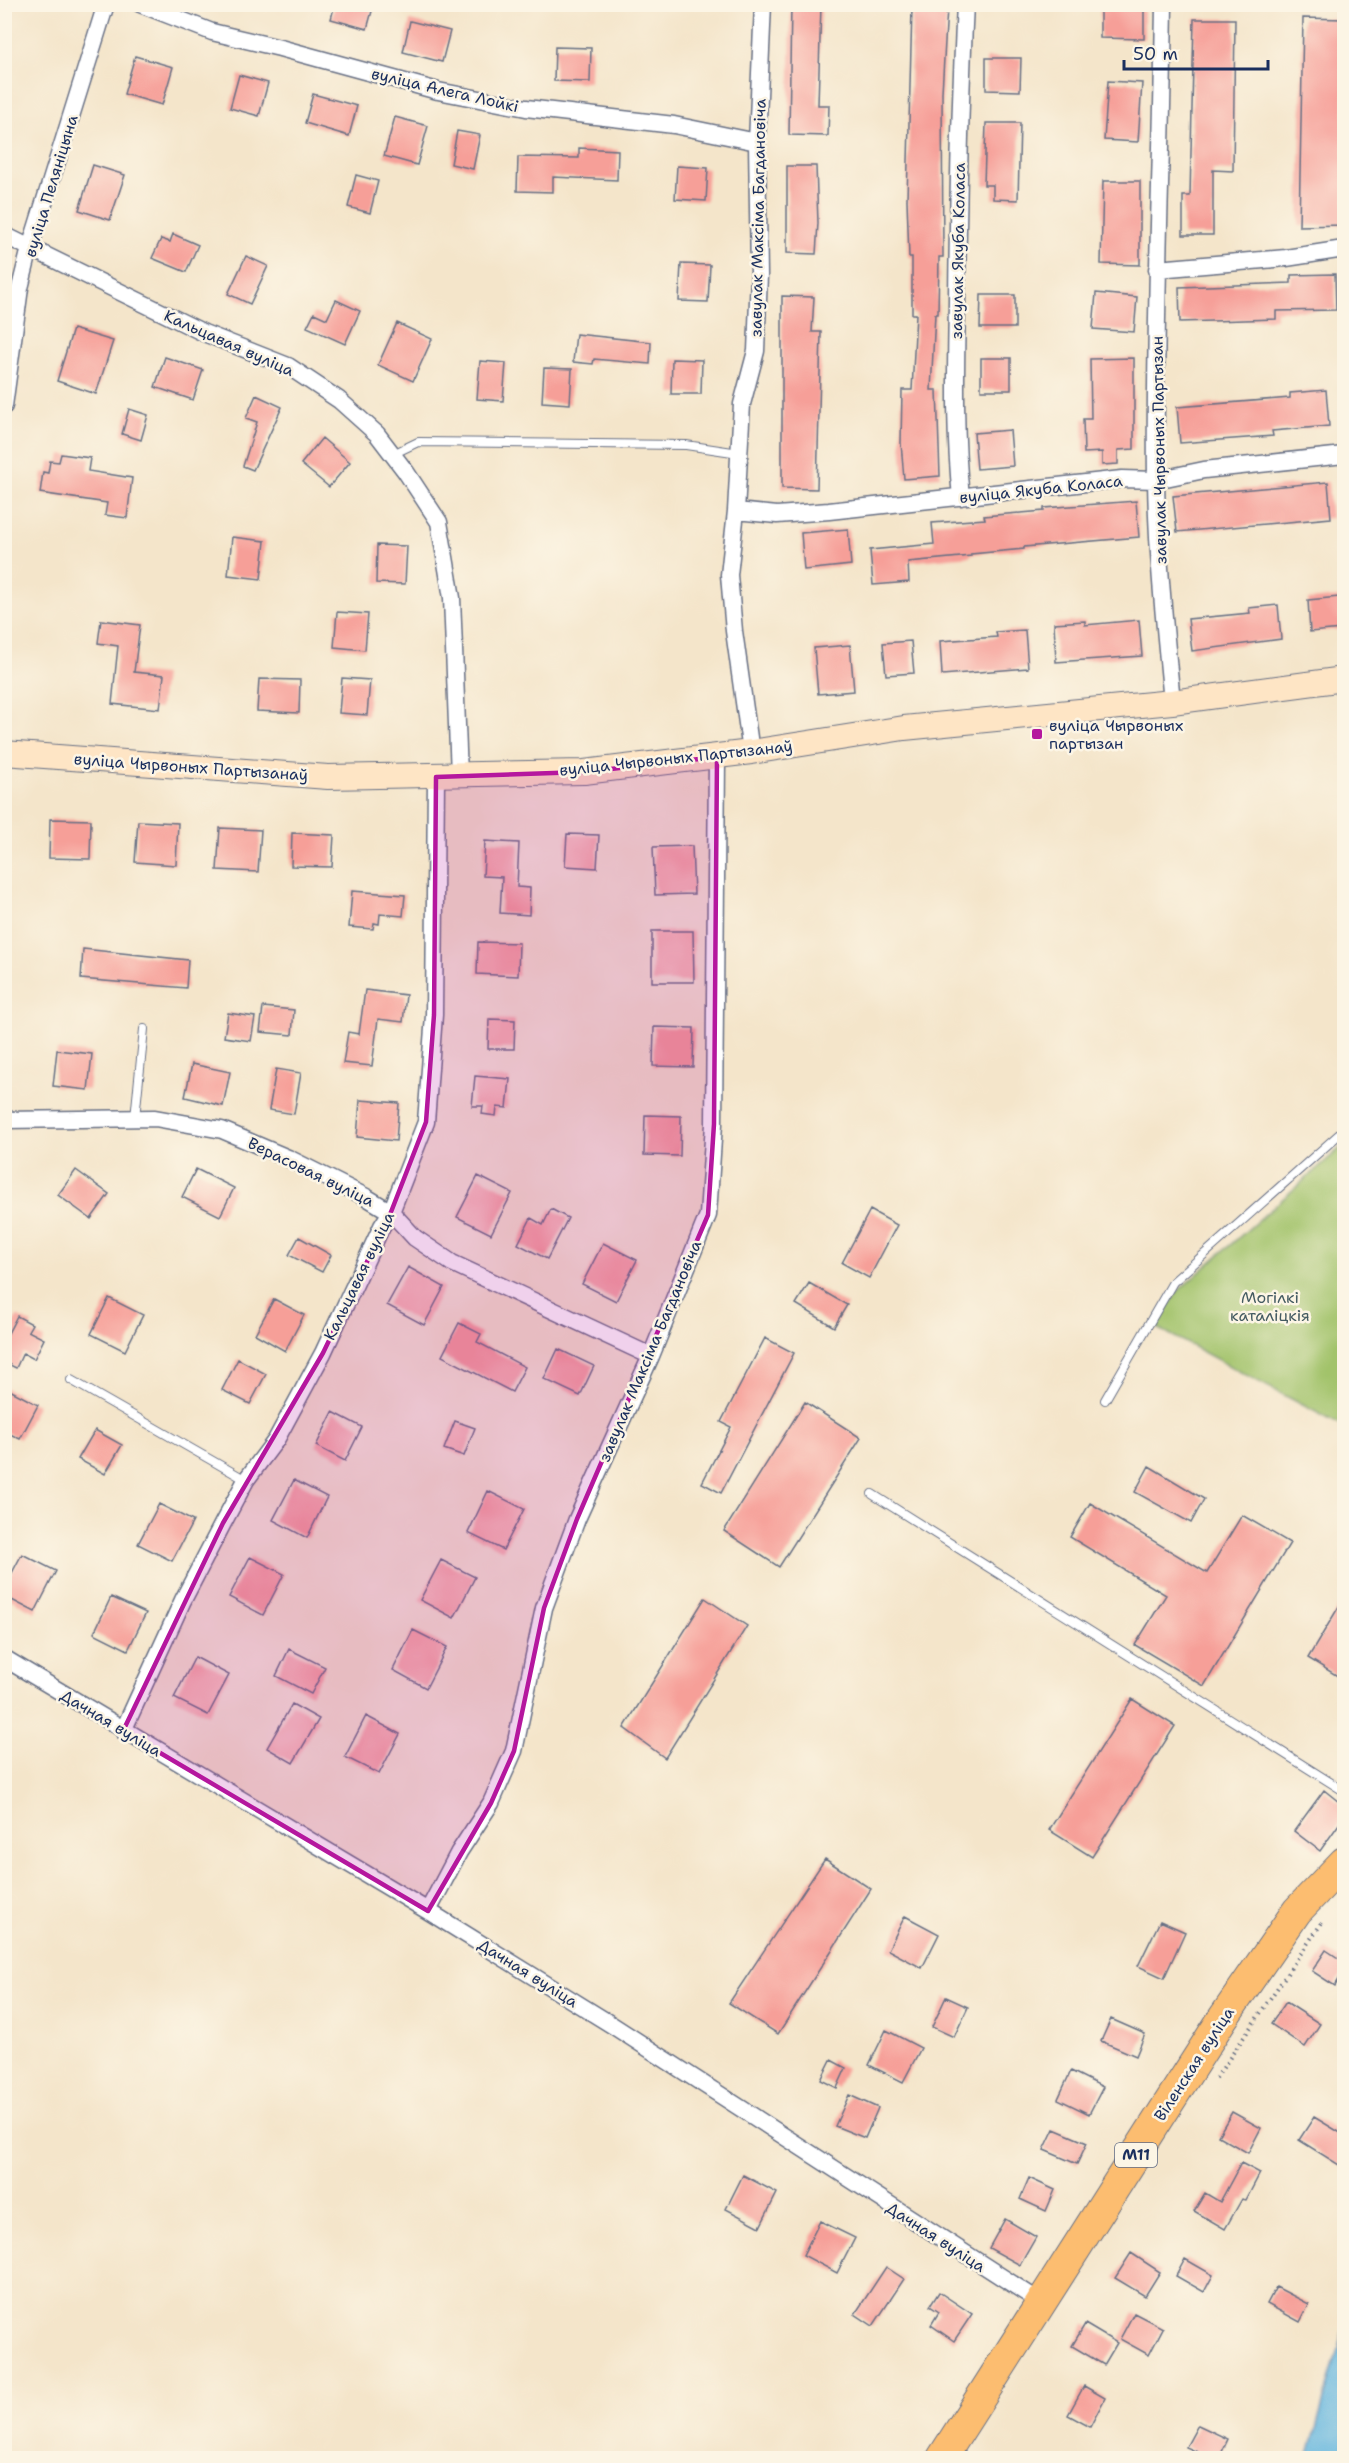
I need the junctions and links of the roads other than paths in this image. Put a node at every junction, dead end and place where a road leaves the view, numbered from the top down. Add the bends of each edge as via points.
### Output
1 (106, 4) edge
2 (140, 4) edge
3 (763, 4) edge
4 (965, 4) edge
5 (1164, 4) edge
6 (757, 142) junction
7 (4, 235) edge
8 (30, 248) junction
9 (1344, 249) edge
10 (1157, 269) junction
11 (4, 406) edge
12 (739, 453) junction
13 (393, 454) junction
14 (1344, 455) edge
15 (1156, 480) junction
16 (961, 497) junction
17 (736, 511) junction
18 (1344, 679) edge
19 (1172, 702) junction
20 (751, 752) junction
21 (4, 753) edge
22 (717, 757) junction
23 (448, 776) junction
24 (144, 1029) dead end
25 (135, 1118) junction
26 (4, 1120) edge
27 (1344, 1130) edge
28 (391, 1212) junction
29 (651, 1356) junction
30 (71, 1380) dead end
31 (1105, 1400) dead end
32 (246, 1480) junction
33 (872, 1494) dead end
34 (4, 1658) edge
35 (123, 1731) junction
36 (1344, 1791) edge
37 (1344, 1862) edge
38 (428, 1911) junction
39 (1042, 2303) junction
40 (942, 2458) edge

1 - 8 street, вуліца Пеляніцына
2 - 6 street, вуліца Алега Лойкі via 212,32 438,91 526,108 674,125
3 - 6 street, завулак Максіма Багдановіча
4 - 16 street, завулак Якуба Коласа via 956,334 956,448
5 - 10 street, завулак Чырвоных Партызан
6 - 12 street, завулак Максіма Багдановіча via 756,351 741,404
7 - 8 street, Кальцавая вуліца
8 - 11 street, вуліца Пеляніцына via 20,288
8 - 13 street, Кальцавая вуліца via 204,333 288,366 339,400
9 - 10 street
10 - 15 street, завулак Чырвоных Партызан
12 - 13 lane via 686,445 418,442
12 - 17 street, завулак Максіма Багдановіча
13 - 23 street, Кальцавая вуліца via 439,522 452,598
14 - 15 street, вуліца Якуба Коласа via 1204,470
15 - 16 street, вуліца Якуба Коласа via 1122,479
15 - 19 street, завулак Чырвоных Партызан
16 - 17 street, вуліца Якуба Коласа via 787,514
17 - 20 street, завулак Максіма Багдановіча via 729,575
18 - 19 street, вуліца Чырвоных Партызанаў
19 - 20 street, вуліца Чырвоных Партызанаў via 903,728
20 - 22 street, вуліца Чырвоных Партызанаў
21 - 23 street, вуліца Чырвоных Партызанаў via 317,777
22 - 23 street, вуліца Чырвоных Партызанаў via 584,772
22 - 29 street, завулак Максіма Багдановіча via 714,1124 708,1215
23 - 28 street, Кальцавая вуліца via 426,1122
24 - 25 lane
25 - 26 street, Верасовая вуліца
25 - 28 street, Верасовая вуліца via 222,1130 288,1158
27 - 31 lane via 1173,1282
28 - 29 street, Верасовая вуліца via 415,1238 452,1263
28 - 32 street, Кальцавая вуліца via 276,1440
29 - 38 street, завулак Максіма Багдановіча via 577,1519 544,1608 514,1751 490,1803
30 - 32 lane
32 - 35 street, Кальцавая вуліца via 183,1600
33 - 36 lane
34 - 35 street, Дачная вуліца
35 - 38 street, Дачная вуліца
37 - 39 highway, Віленская вуліца / М11 via 1297,1911 1223,2018
38 - 39 street, Дачная вуліца
39 - 40 highway, Віленская вуліца / М11

